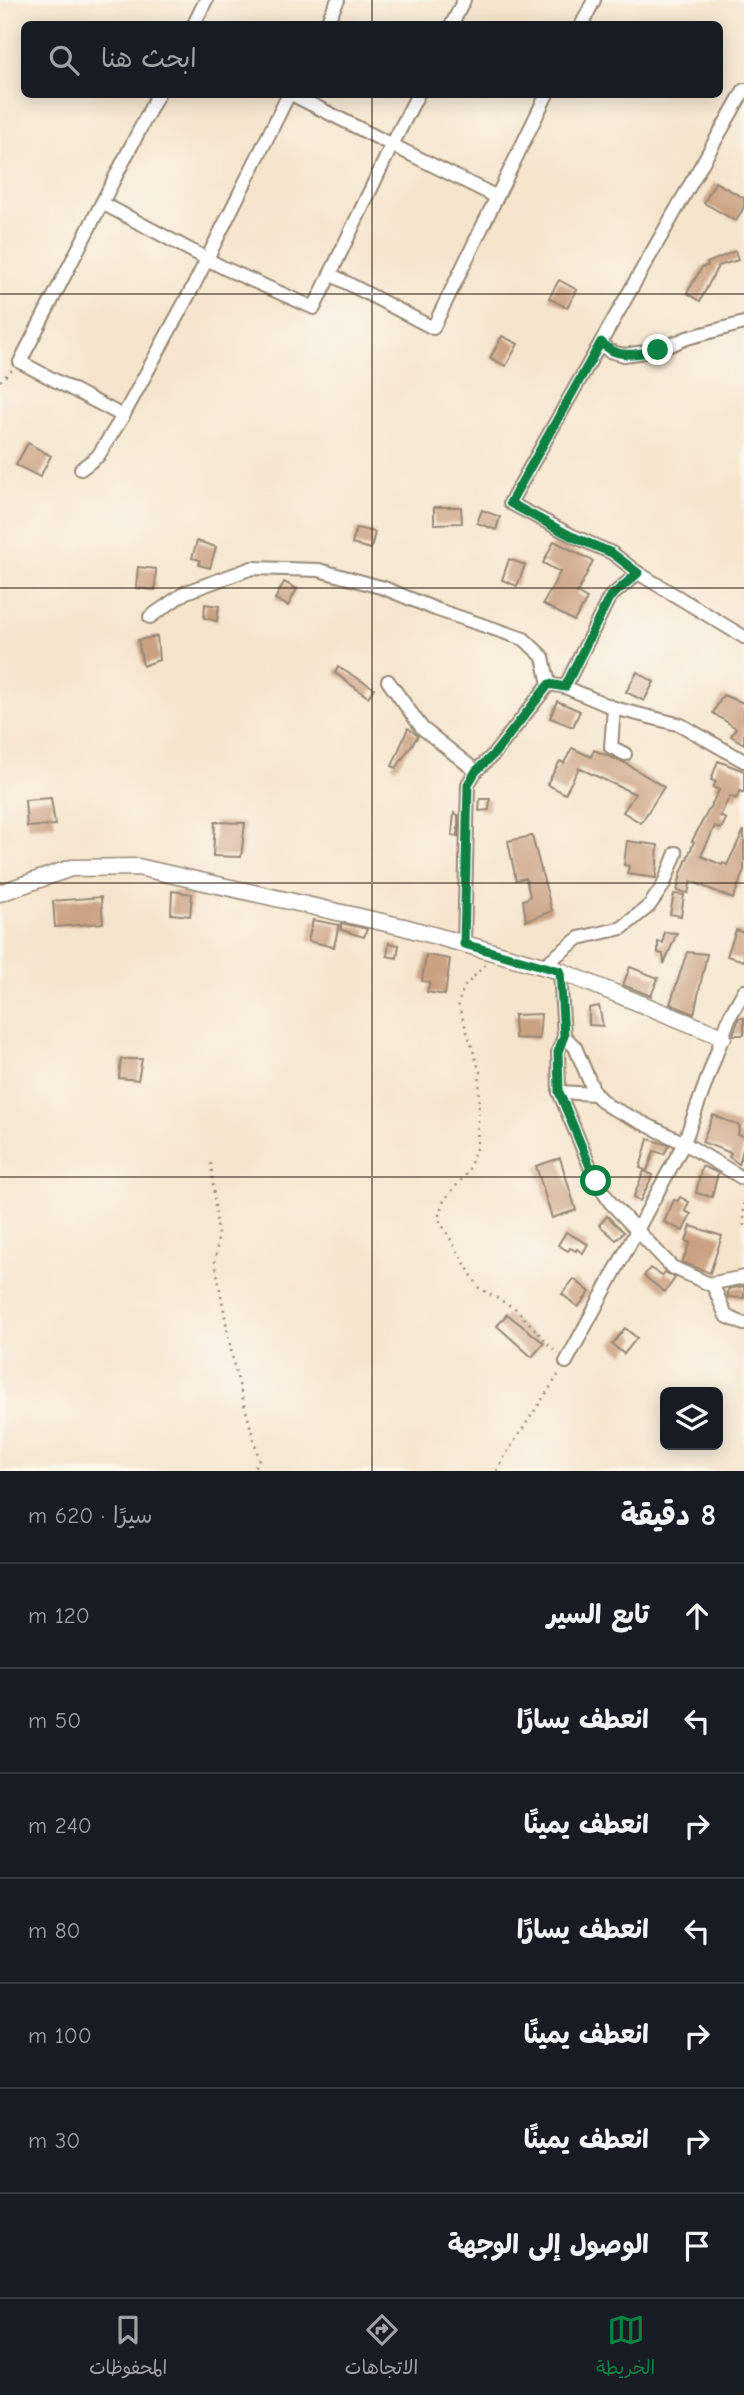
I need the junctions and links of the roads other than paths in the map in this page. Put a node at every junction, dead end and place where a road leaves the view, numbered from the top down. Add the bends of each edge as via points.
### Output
1 (206, 0) edge
2 (338, 0) edge
3 (464, 0) edge
4 (594, 0) edge
5 (196, 21) edge
6 (328, 21) edge
7 (454, 21) edge
8 (584, 21) edge
9 (744, 90) edge
10 (156, 98) edge
11 (288, 98) edge
12 (298, 98) edge
13 (416, 98) edge
14 (545, 98) edge
15 (392, 145) junction
16 (497, 197) junction
17 (102, 203) junction
18 (207, 259) junction
19 (330, 274) junction
20 (744, 323) edge
21 (601, 342) junction
22 (123, 416) junction
23 (81, 469) dead end
24 (638, 573) junction
25 (150, 617) dead end
26 (744, 637) edge
27 (388, 681) dead end
28 (549, 684) junction
29 (565, 687) junction
30 (614, 708) junction
31 (625, 754) dead end
32 (744, 761) edge
33 (476, 771) junction
34 (676, 853) dead end
35 (0, 893) edge
36 (464, 944) junction
37 (543, 966) junction
38 (560, 971) junction
39 (744, 991) edge
40 (564, 1036) junction
41 (723, 1037) junction
42 (559, 1092) junction
43 (595, 1094) junction
44 (684, 1143) junction
45 (744, 1179) edge
46 (636, 1231) junction
47 (744, 1277) edge
48 (713, 1285) junction
49 (744, 1324) edge
50 (566, 1363) road end

1 - 5 street
2 - 6 street
3 - 7 street
4 - 8 street
9 - 21 street
10 - 17 street
11 - 18 street
12 - 15 street
13 - 15 street
14 - 16 street
15 - 16 street
15 - 19 street
16 - 19 street via 433,328
17 - 18 street
17 - 22 street via 20,362
18 - 19 street via 314,308
18 - 22 street
20 - 21 street via 658,350 624,355 609,351
21 - 24 street via 510,503 612,553
22 - 23 street via 98,456
24 - 26 street
24 - 29 street via 609,598
25 - 28 street via 186,592 252,568 319,570 524,639 543,657
27 - 33 street via 422,727
28 - 29 street
28 - 33 street
29 - 30 street
30 - 31 street via 611,747
30 - 32 street via 681,725
33 - 36 street via 468,784
34 - 37 street via 649,906 622,928 579,938
35 - 36 street via 71,868 138,867
36 - 37 street
37 - 38 street
38 - 40 street
38 - 41 street
39 - 41 street
40 - 42 street via 558,1052
40 - 43 street via 575,1047
41 - 44 street
42 - 43 street
42 - 46 street via 596,1181
43 - 44 street via 608,1106
44 - 45 street
44 - 46 street
46 - 48 street via 672,1267
46 - 50 street
47 - 48 street
48 - 49 street via 726,1316

